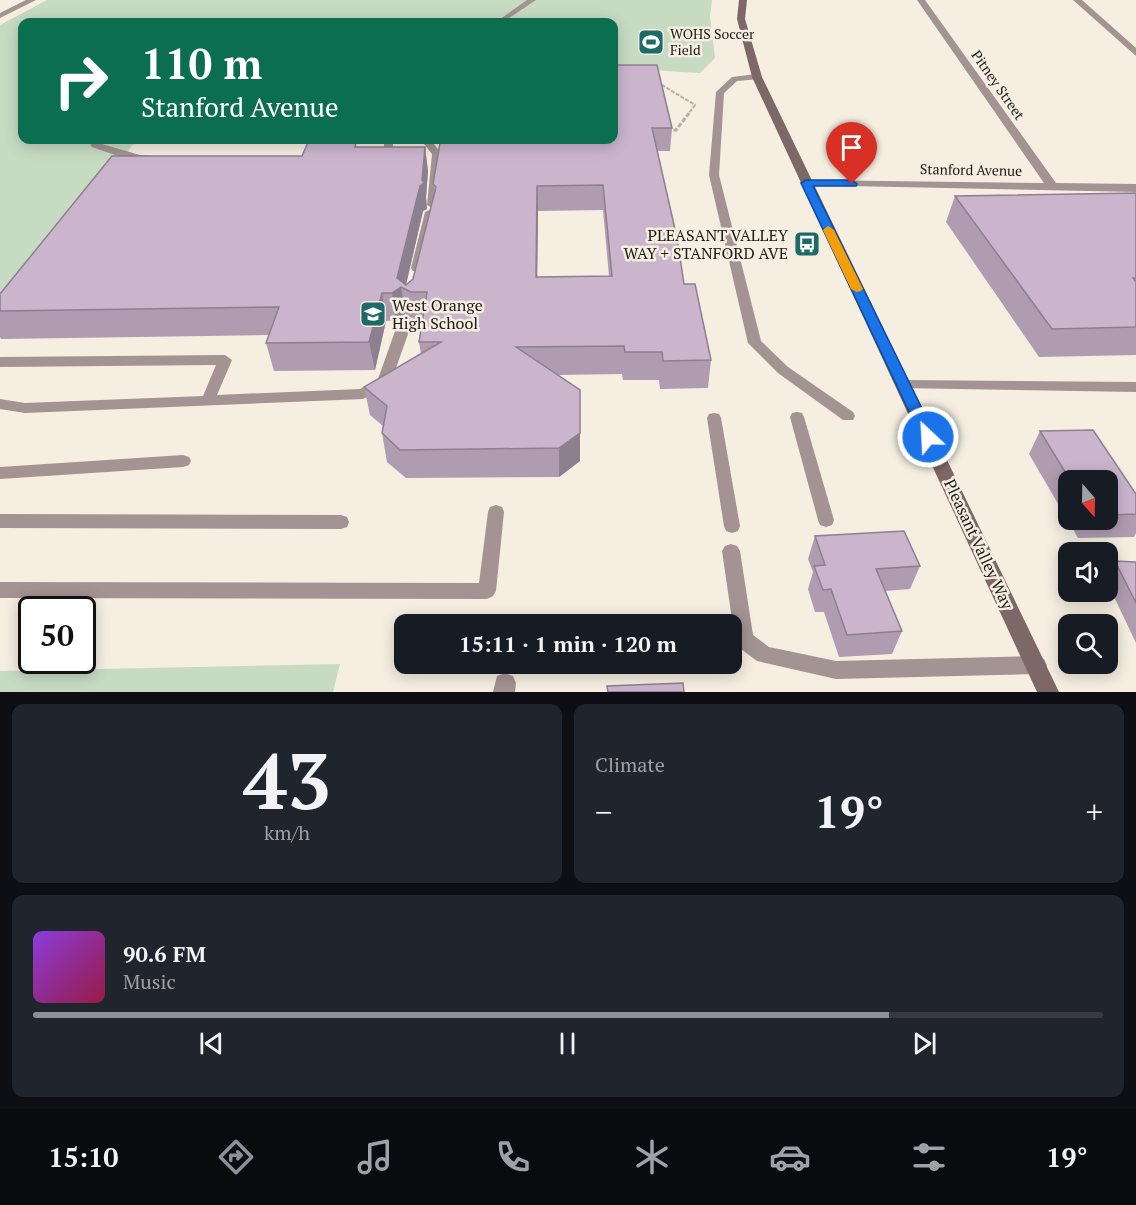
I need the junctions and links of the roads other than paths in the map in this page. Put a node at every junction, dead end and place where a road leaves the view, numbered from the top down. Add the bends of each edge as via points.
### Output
1 (32, 0) edge
2 (532, 0) edge
3 (743, 0) edge
4 (921, 0) edge
5 (1077, 0) edge
6 (0, 16) edge
7 (505, 18) edge
8 (1136, 53) edge
9 (758, 77) junction
10 (388, 144) edge
11 (429, 144) edge
12 (95, 145) dead end
13 (401, 154) edge
14 (425, 154) edge
15 (437, 154) junction
16 (367, 155) edge
17 (389, 155) junction
18 (162, 158) edge
19 (806, 183) junction
20 (1052, 186) junction
21 (1136, 188) edge
22 (413, 285) edge
23 (406, 320) dead end
24 (0, 362) edge
25 (904, 385) junction
26 (1136, 387) edge
27 (207, 402) junction
28 (0, 404) edge
29 (848, 416) dead end
30 (797, 417) dead end
31 (714, 418) dead end
32 (183, 461) dead end
33 (0, 473) edge
34 (496, 512) dead end
35 (826, 520) dead end
36 (0, 521) edge
37 (340, 522) dead end
38 (732, 526) dead end
39 (730, 551) dead end
40 (0, 590) edge
41 (1037, 665) junction
42 (1048, 692) edge

1 - 6 street
2 - 7 lane
3 - 9 main road, Pleasant Valley Way via 741,19
4 - 20 street, Pitney Street
5 - 8 street
9 - 19 main road, Pleasant Valley Way
9 - 29 lane via 735,79 720,92 714,175 755,343 783,370
10 - 17 lane
11 - 15 lane
12 - 18 lane via 139,158
13 - 17 lane
14 - 15 lane
15 - 22 lane via 431,208
16 - 17 lane
19 - 20 street, Stanford Avenue
19 - 25 main road, Pleasant Valley Way
20 - 21 street, Stanford Avenue
23 - 27 lane via 384,382 363,394
24 - 27 lane via 225,360
25 - 26 lane
25 - 41 main road, Pleasant Valley Way
27 - 28 lane via 25,408
30 - 35 lane
31 - 38 lane
32 - 33 lane
34 - 40 lane via 487,591
36 - 37 lane
39 - 41 lane via 744,640 764,656 836,670
41 - 42 main road, Pleasant Valley Way

